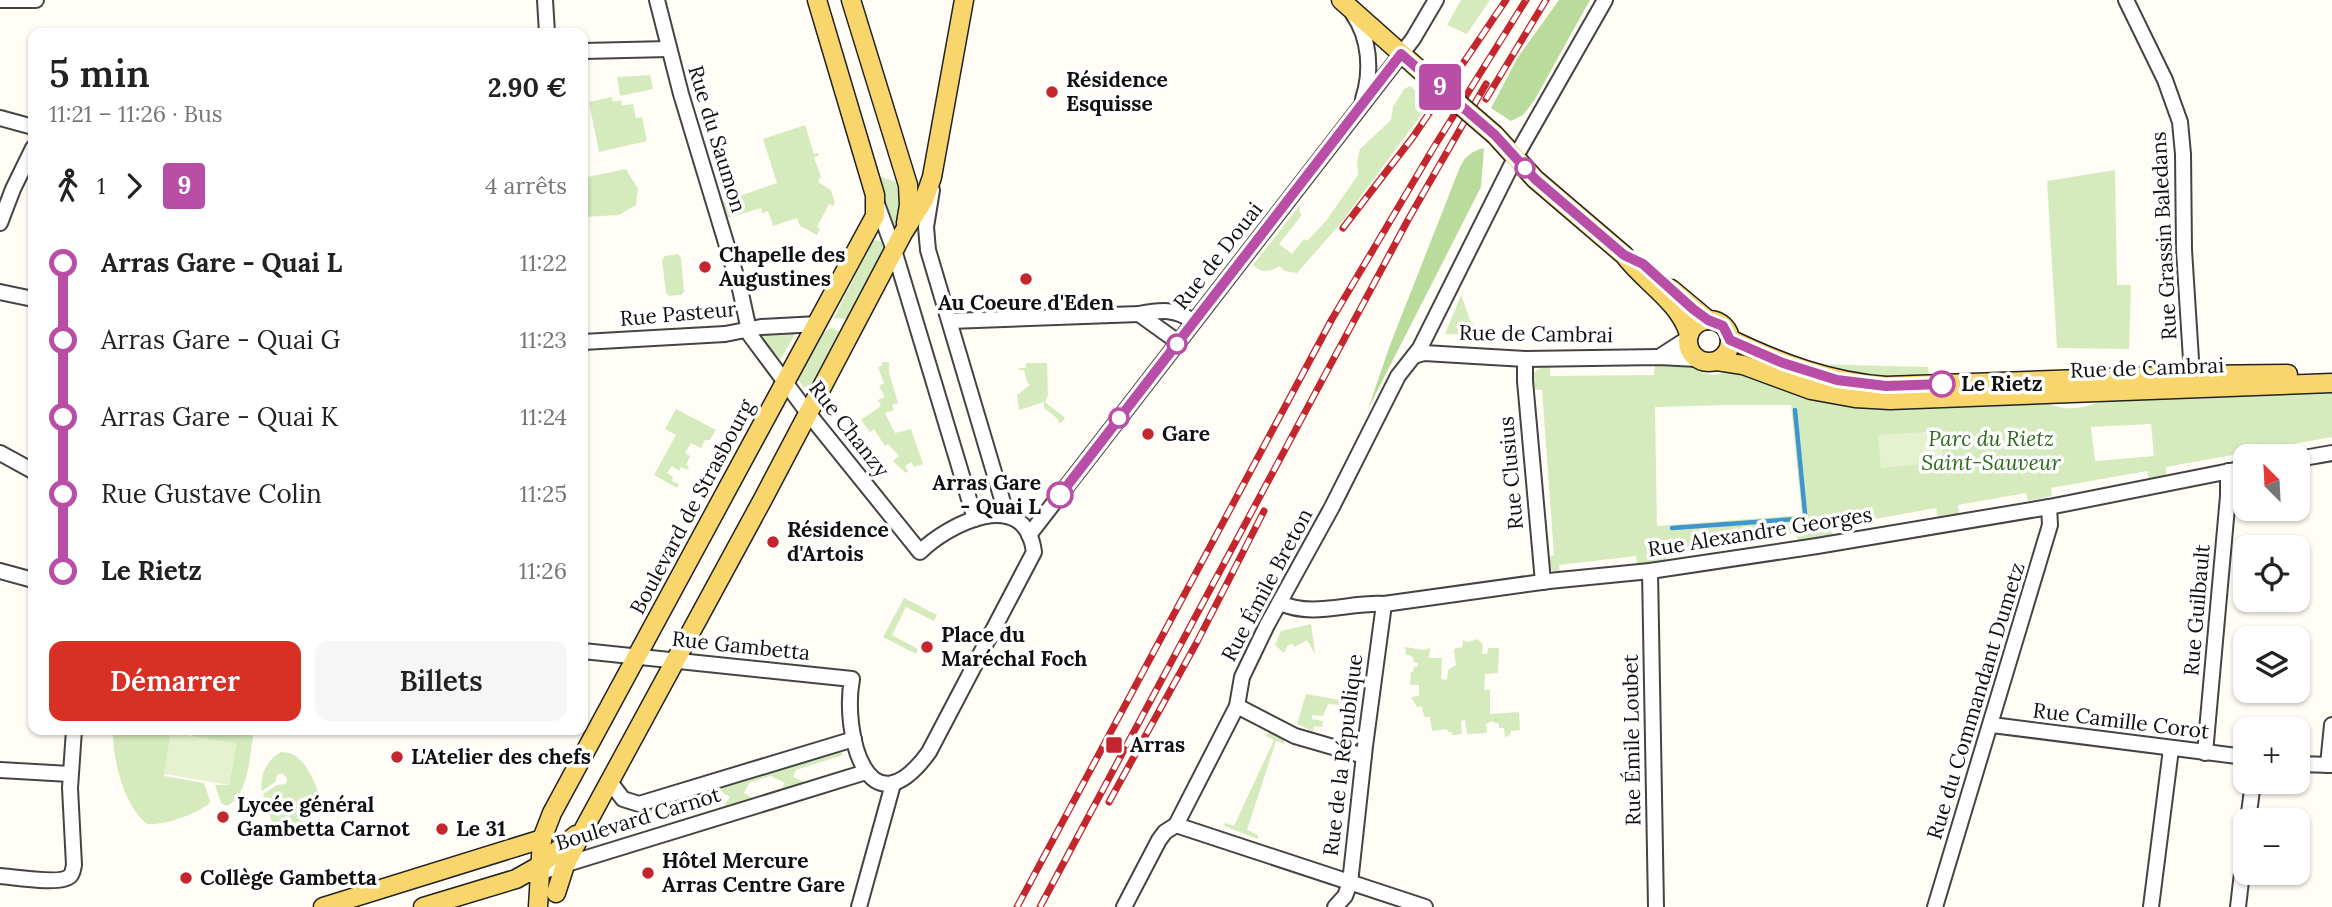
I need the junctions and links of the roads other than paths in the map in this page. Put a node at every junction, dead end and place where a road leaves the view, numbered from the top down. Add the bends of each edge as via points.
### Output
1 (0, 0) edge
2 (36, 0) edge
3 (545, 0) edge
4 (657, 0) edge
5 (817, 0) edge
6 (851, 0) edge
7 (964, 0) edge
8 (1436, 0) edge
9 (1605, 0) edge
10 (2126, 0) edge
11 (1344, 3) edge
12 (547, 28) edge
13 (668, 49) junction
14 (588, 51) edge
15 (1401, 54) junction
16 (1362, 103) junction
17 (0, 118) edge
18 (28, 126) edge
19 (1516, 156) junction
20 (28, 158) edge
21 (932, 177) junction
22 (876, 199) junction
23 (0, 222) edge
24 (903, 233) junction
25 (894, 250) junction
26 (1624, 255) junction
27 (0, 292) edge
28 (28, 298) edge
29 (1139, 314) junction
30 (1708, 320) junction
31 (950, 321) junction
32 (1194, 322) junction
33 (818, 324) junction
34 (748, 329) junction
35 (1688, 336) junction
36 (1730, 340) junction
37 (588, 342) edge
38 (1178, 342) junction
39 (1414, 356) junction
40 (1659, 357) junction
41 (1525, 359) junction
42 (1697, 359) junction
43 (1717, 361) junction
44 (2332, 373) edge
45 (2192, 375) junction
46 (786, 382) junction
47 (2332, 383) edge
48 (808, 413) junction
49 (1, 453) edge
50 (2332, 453) edge
51 (2310, 457) edge
52 (28, 468) edge
53 (2233, 470) edge
54 (2228, 471) junction
55 (2049, 506) junction
56 (1007, 516) junction
57 (975, 519) junction
58 (1029, 535) junction
59 (0, 571) edge
60 (1650, 571) junction
61 (28, 579) edge
62 (1543, 582) junction
63 (1280, 603) junction
64 (1384, 604) junction
65 (588, 651) edge
66 (638, 655) junction
67 (675, 660) junction
68 (1237, 706) junction
69 (1992, 725) junction
70 (2332, 725) edge
71 (74, 735) edge
72 (854, 739) junction
73 (2171, 749) junction
74 (2205, 753) junction
75 (2233, 756) edge
76 (1363, 763) junction
77 (2310, 764) edge
78 (2330, 765) edge
79 (0, 770) edge
80 (866, 772) junction
81 (70, 774) junction
82 (610, 782) junction
83 (893, 783) junction
84 (1176, 825) junction
85 (542, 839) junction
86 (552, 865) junction
87 (0, 876) edge
88 (516, 879) junction
89 (1349, 883) junction
90 (2241, 885) edge
91 (555, 900) edge
92 (538, 902) edge
93 (323, 907) edge
94 (423, 907) edge
95 (859, 907) edge
96 (1124, 907) edge
97 (1335, 907) edge
98 (1425, 907) edge
99 (1656, 907) edge
100 (1936, 907) edge
101 (2151, 907) edge
102 (2238, 907) edge

1 - 2 street
3 - 12 street
4 - 13 street, Rue du Saumon
5 - 22 main road
6 - 24 main road via 908,184
7 - 21 main road
8 - 15 street, Rue de Douai
9 - 19 street, Rue Émile Breton
10 - 45 street, Rue Grassin Baledans via 2180,122
11 - 15 main road
11 - 16 street via 1361,28 1368,54
13 - 14 street
13 - 34 street, Rue du Saumon
15 - 16 street, Rue de Douai
15 - 19 main road, bridge
16 - 32 street, Rue de Douai
17 - 18 street
19 - 26 main road via 1535,179
19 - 39 street, Rue Émile Breton
20 - 23 street
21 - 24 main road
21 - 31 street via 926,241
22 - 25 street
22 - 33 main road, Boulevard de Strasbourg via 873,222
24 - 25 main road
25 - 48 main road
25 - 57 street
26 - 30 main road via 1643,264
26 - 35 main road via 1678,312
27 - 28 street
29 - 31 street
29 - 32 street via 1175,311
29 - 38 street
30 - 35 main road via 1696,324
30 - 36 main road via 1723,326
31 - 56 street
32 - 38 street, Rue de Douai
33 - 34 street, Rue Pasteur
33 - 46 main road, Boulevard de Strasbourg
34 - 37 street, Rue Pasteur
34 - 46 street, Rue Chanzy
35 - 40 street
35 - 42 main road via 1691,354
36 - 43 main road via 1727,352
36 - 45 main road, Rue de Cambrai via 1818,375 1886,386
38 - 58 street, Rue de Douai
39 - 41 street, Rue de Cambrai
39 - 63 street, Rue Émile Breton via 1398,376
40 - 41 street, Rue de Cambrai
40 - 42 street, Rue de Cambrai
41 - 62 street, Rue Clusius
42 - 43 main road
43 - 47 main road, Rue de Cambrai via 1743,365 1811,390 1890,400
44 - 45 main road, Rue de Cambrai
46 - 48 street, Rue Chanzy
46 - 66 main road, Boulevard de Strasbourg
48 - 57 street, Rue Chanzy via 920,552 944,532
48 - 67 main road
49 - 52 street
50 - 51 street
53 - 54 street, Rue Alexandre Georges
54 - 55 street, Rue Alexandre Georges
54 - 74 street, Rue Guilbault
55 - 60 street, Rue Alexandre Georges
55 - 69 street, Rue du Commandant Dumetz via 2050,525
56 - 57 street
56 - 58 street
58 - 83 street via 1032,559 929,752 908,775
59 - 61 street
60 - 62 street, Rue Alexandre Georges
60 - 99 street, Rue Émile Loubet
62 - 64 street, Rue Alexandre Georges
63 - 64 street, Rue Alexandre Georges via 1311,611
63 - 68 street, Rue Émile Breton via 1242,677
64 - 76 street, Rue de la République
65 - 66 street, Rue Gambetta
66 - 67 street, Rue Gambetta
66 - 85 main road, Boulevard de Strasbourg
67 - 72 street, Rue Gambetta via 852,679
67 - 82 main road
68 - 76 street
68 - 84 street, Rue Émile Breton
69 - 73 street, Rue Camille Corot
69 - 100 street, Rue du Commandant Dumetz
70 - 78 street
71 - 81 street
72 - 80 street
72 - 82 street, Boulevard Carnot via 648,803 627,802
73 - 74 street, Rue Camille Corot
73 - 101 street
74 - 75 street, Rue Camille Corot
76 - 89 street, Rue de la République
77 - 78 street
79 - 81 street
80 - 83 street via 876,782
80 - 86 street, Boulevard Carnot
81 - 87 street via 72,873 54,880
82 - 86 main road via 586,825
83 - 95 street
84 - 89 street
84 - 96 street, Rue Émile Breton via 1159,840
85 - 86 main road, Boulevard de Strasbourg
85 - 93 main road, Boulevard Carnot
86 - 88 main road
86 - 91 main road
86 - 92 main road
88 - 92 main road via 534,888
88 - 94 main road
89 - 97 street, Rue de la République
89 - 98 street
90 - 102 street

